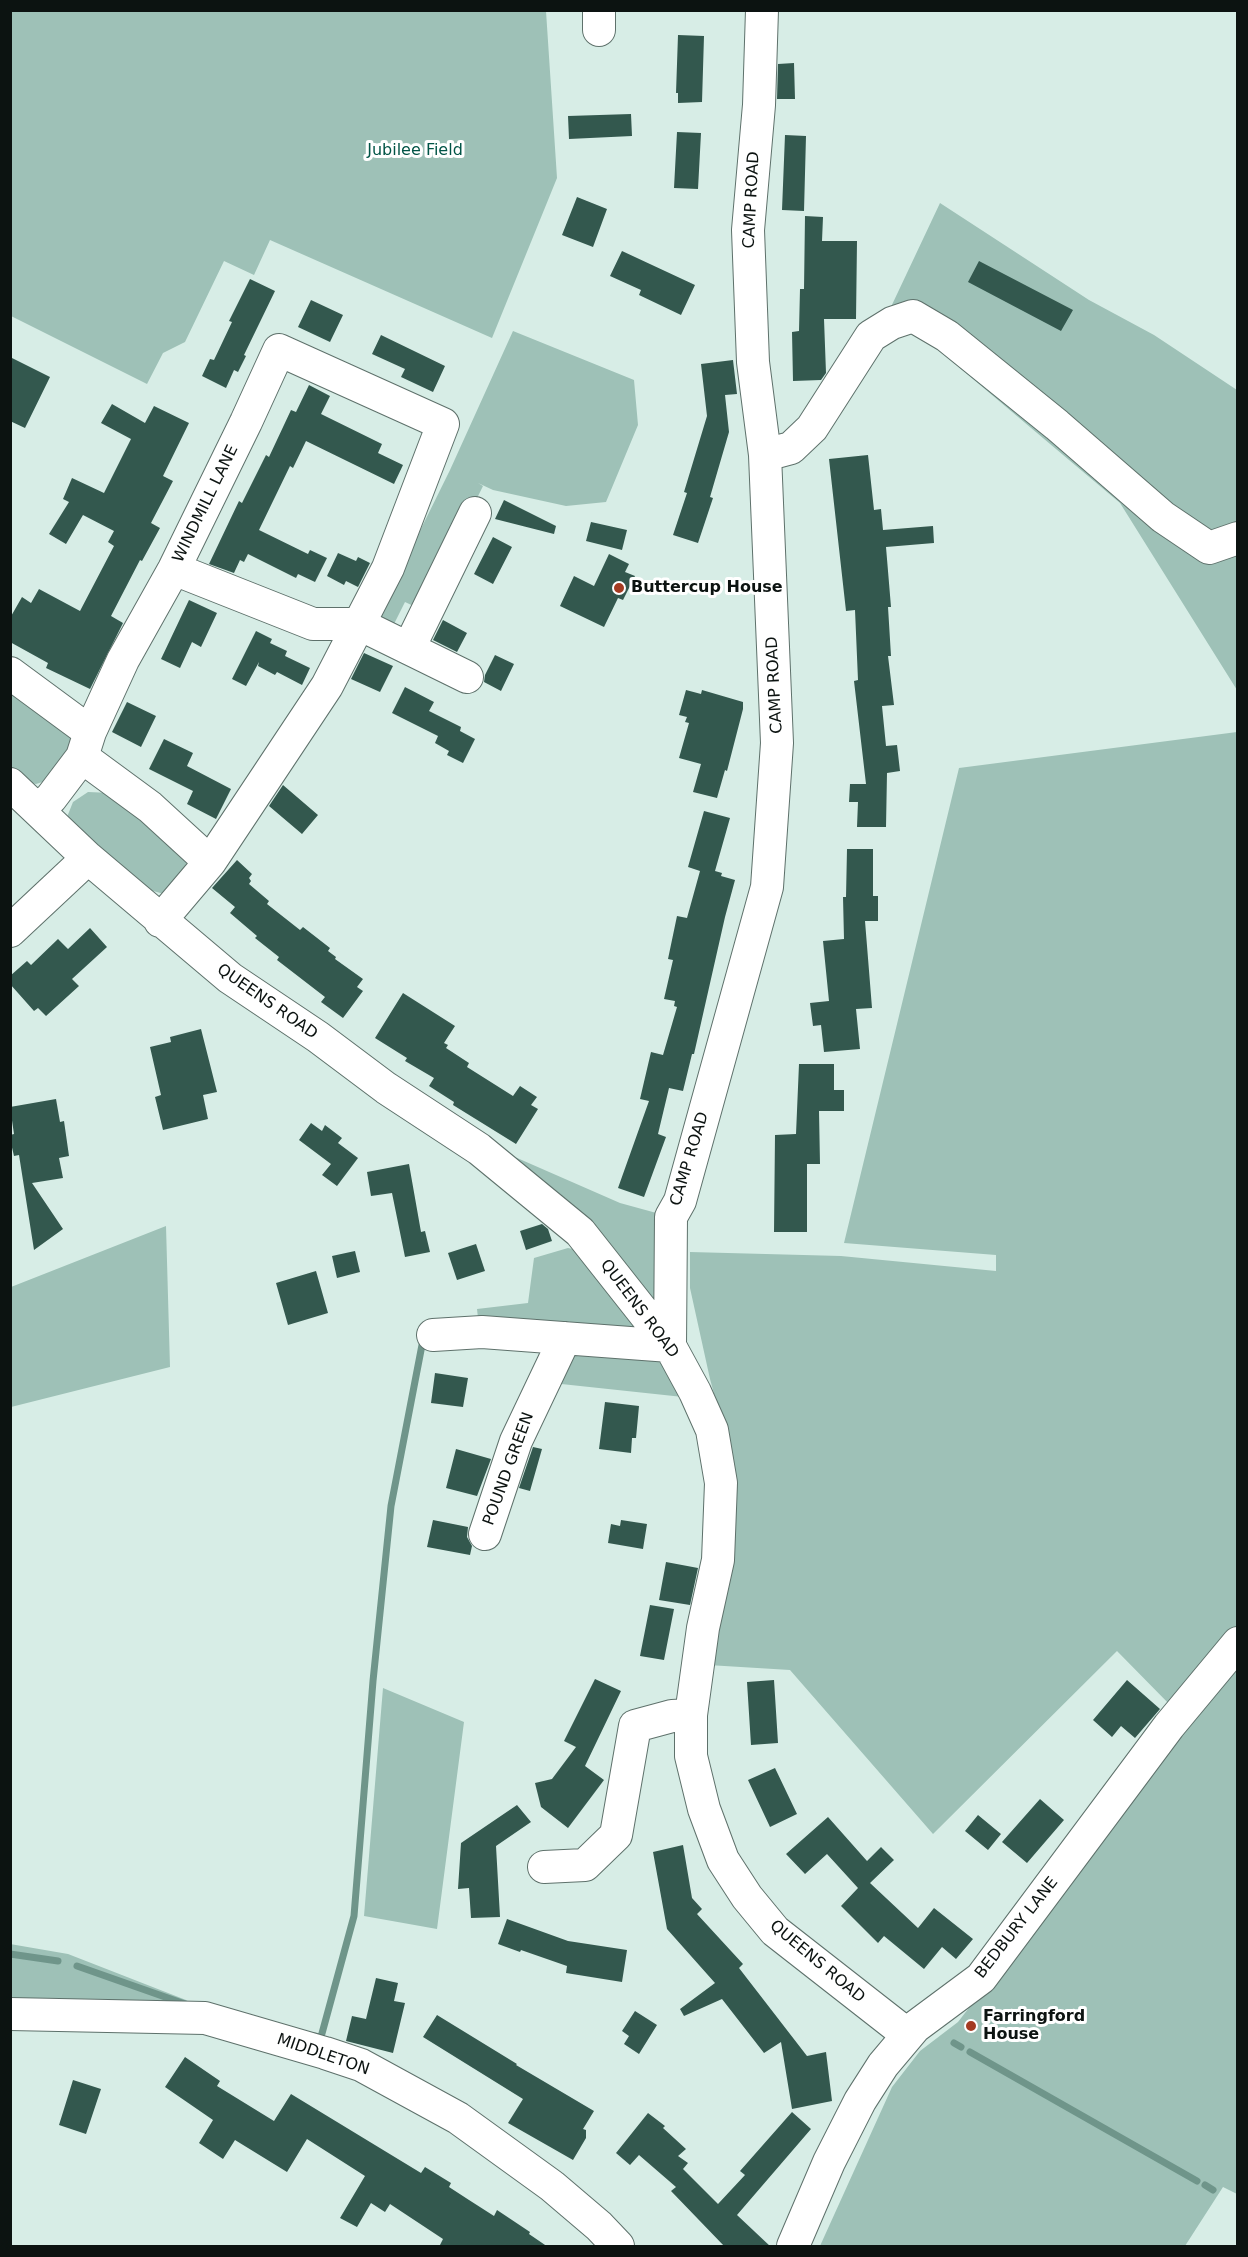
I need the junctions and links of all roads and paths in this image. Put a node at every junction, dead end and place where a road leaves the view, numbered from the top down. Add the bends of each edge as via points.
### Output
1 (762, 10) edge
2 (765, 455) junction
3 (475, 513) dead end
4 (1238, 538) edge
5 (174, 569) junction
6 (359, 624) junction
7 (408, 648) junction
8 (10, 673) edge
9 (467, 677) dead end
10 (86, 745) junction
11 (10, 784) edge
12 (39, 810) junction
13 (88, 858) junction
14 (210, 862) junction
15 (160, 921) junction
16 (10, 931) edge
17 (433, 1335) dead end
18 (565, 1338) junction
19 (670, 1346) junction
20 (485, 1534) dead end
21 (1238, 1643) edge
22 (691, 1715) junction
23 (544, 1867) dead end
24 (10, 2014) edge
25 (908, 2035) junction
26 (618, 2247) edge
27 (793, 2247) edge

1 - 2 street, CAMP ROAD via 759,105 748,230 753,362
2 - 4 street via 791,448 812,428 871,336 913,316 947,336 1163,517 1209,548
2 - 19 street, CAMP ROAD via 777,743 767,887 680,1201 671,1217
3 - 7 street
5 - 6 street via 313,624
5 - 6 street, WINDMILL LANE via 279,350 443,424 388,568
5 - 10 street, WINDMILL LANE via 123,660
6 - 7 street
6 - 14 street via 327,686
7 - 9 street
8 - 10 street
10 - 12 street, WINDMILL LANE
10 - 14 street
11 - 12 street, QUEENS ROAD
12 - 13 street, QUEENS ROAD
13 - 15 street, QUEENS ROAD
13 - 16 street
14 - 15 street
15 - 19 street, QUEENS ROAD via 230,978 479,1149 580,1232
17 - 18 street via 482,1332
18 - 19 street
18 - 20 street, POUND GREEN via 516,1441
19 - 22 street, QUEENS ROAD via 712,1430 721,1483 718,1560 703,1628
21 - 25 street, BEDBURY LANE via 1170,1726 981,1978
22 - 23 street via 635,1726 616,1834 585,1865
22 - 25 street, QUEENS ROAD via 691,1756 704,1809 723,1860 747,1897 775,1930
24 - 26 street, MIDDLETON via 205,2018 361,2065 458,2118 552,2186
25 - 27 street, BEDBURY LANE via 861,2101 829,2162

